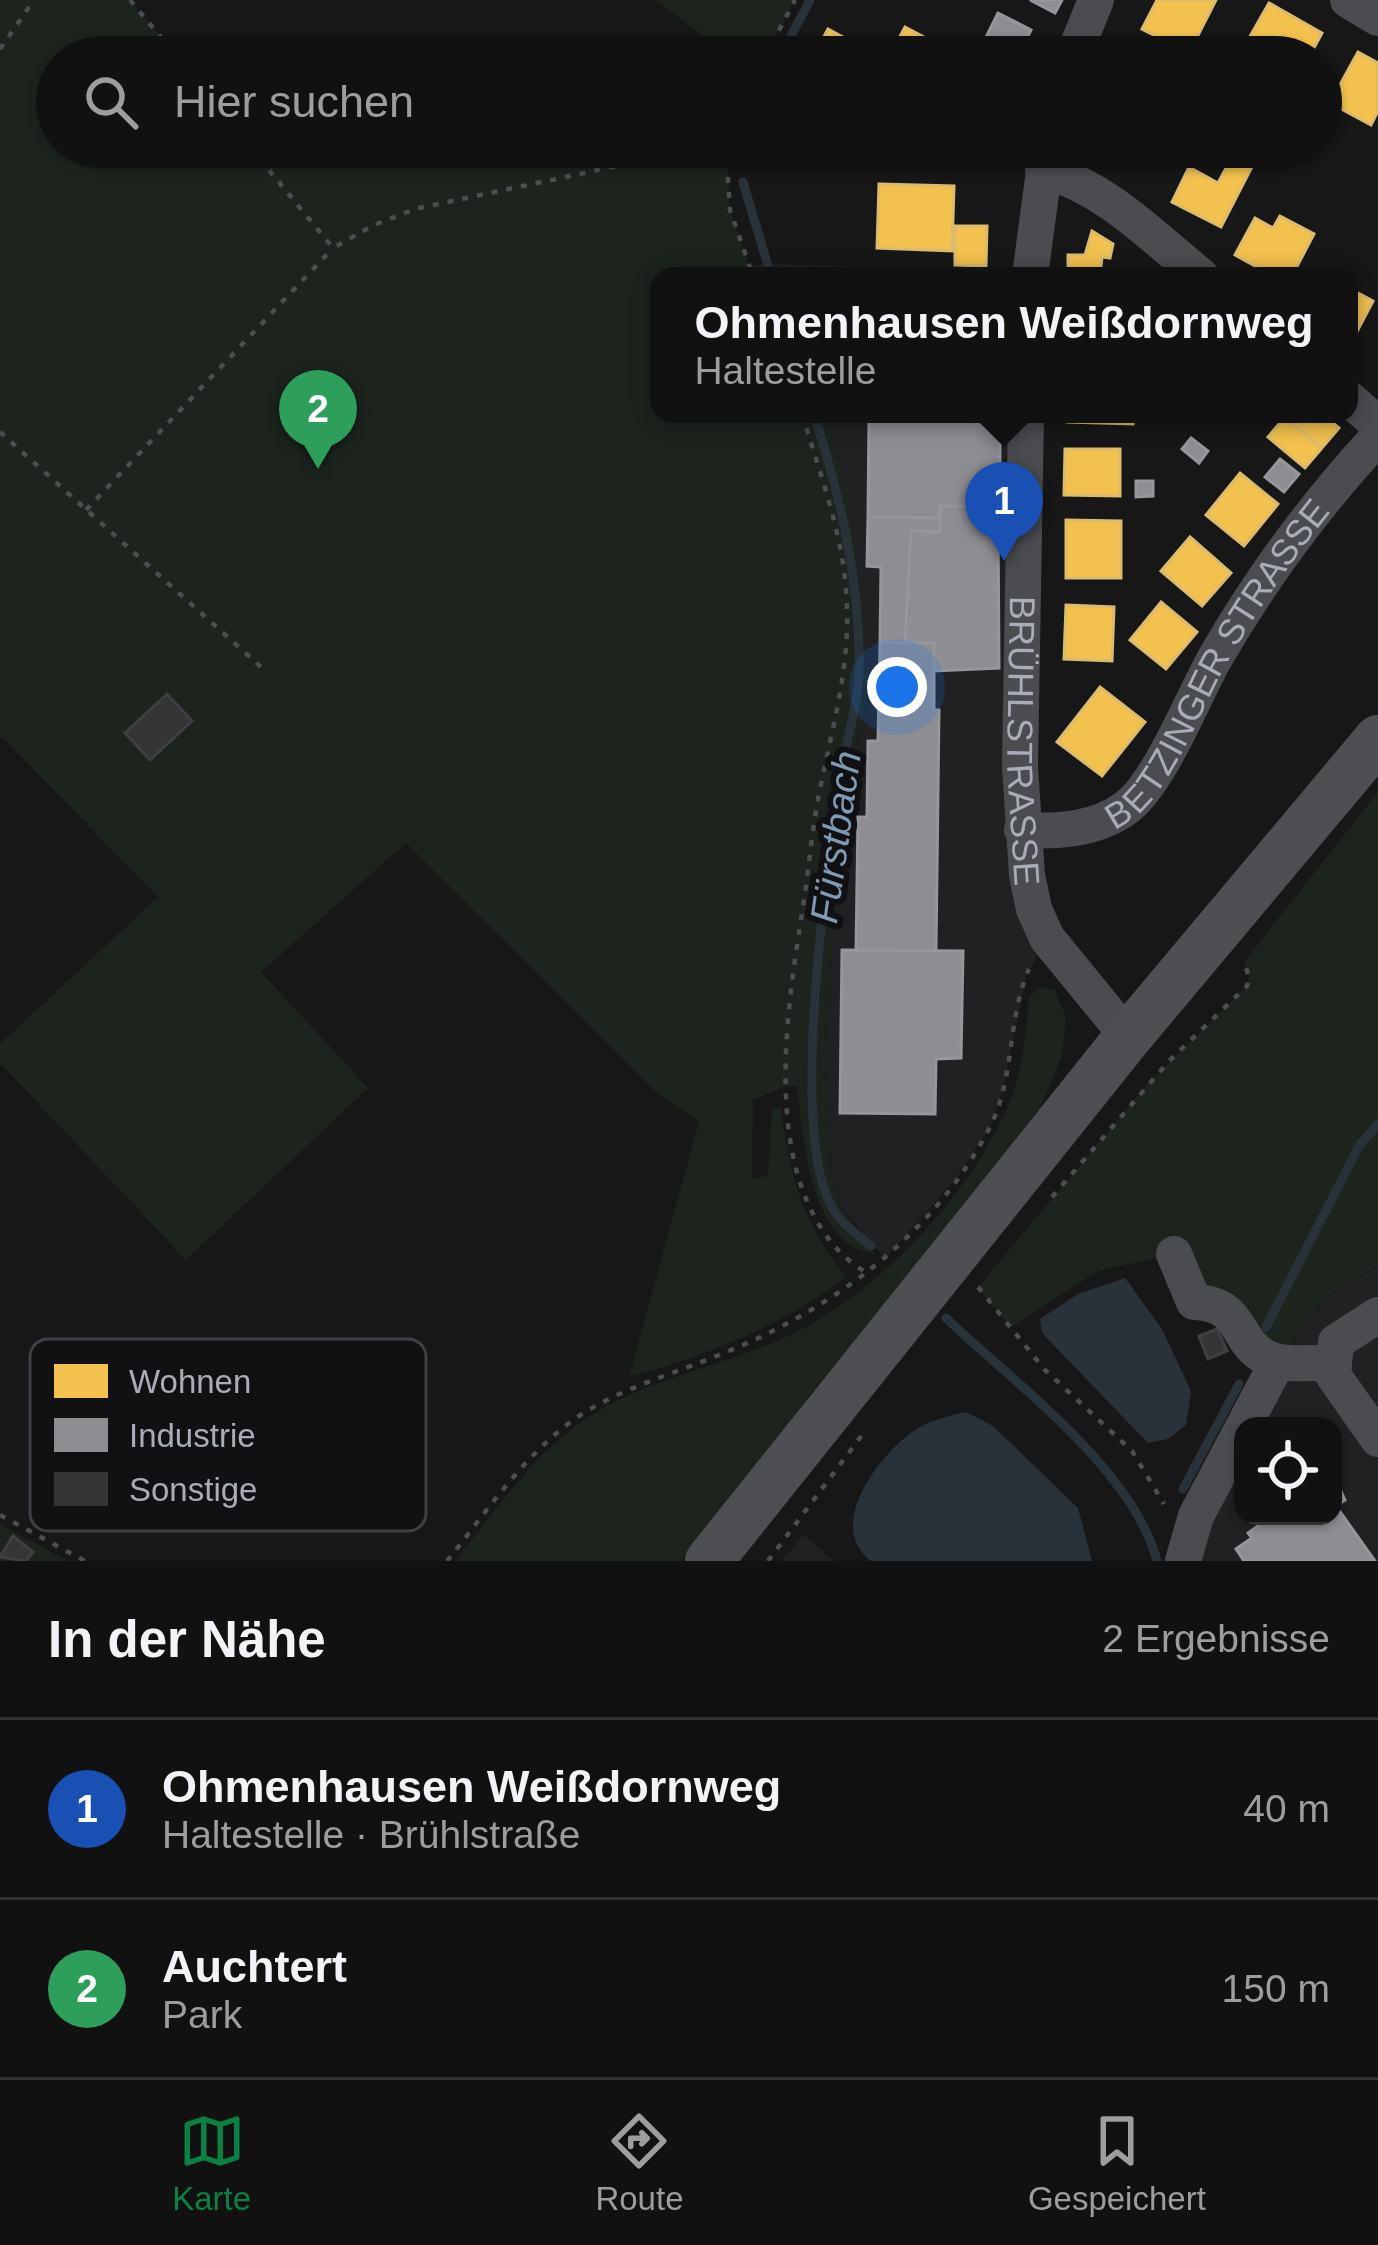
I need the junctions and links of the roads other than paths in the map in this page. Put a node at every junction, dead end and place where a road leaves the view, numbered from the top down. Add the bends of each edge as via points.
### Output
1 (1096, 0) edge
2 (1348, 0) edge
3 (1378, 18) edge
4 (1081, 36) edge
5 (1045, 168) edge
6 (1059, 168) edge
7 (1031, 267) edge
8 (1191, 267) edge
9 (1358, 412) edge
10 (1026, 423) edge
11 (1377, 439) edge
12 (1378, 739) edge
13 (1022, 830) junction
14 (1128, 1037) junction
15 (1174, 1254) dead end
16 (1378, 1316) edge
17 (1277, 1363) junction
18 (1331, 1364) junction
19 (1378, 1439) edge
20 (709, 1561) edge
21 (1183, 1561) edge

1 - 4 street
2 - 3 street
5 - 7 street
6 - 8 street
9 - 11 street
10 - 13 street, BRÜHLSTRASSE
11 - 13 street, BETZINGER STRASSE via 1267,575 1129,806 1101,822
12 - 14 main road
13 - 14 street, BRÜHLSTRASSE via 1034,909 1047,938
14 - 20 main road
15 - 17 street via 1194,1302 1229,1312 1260,1355
16 - 18 street via 1336,1342
17 - 18 street
17 - 21 street via 1196,1516
18 - 19 street

